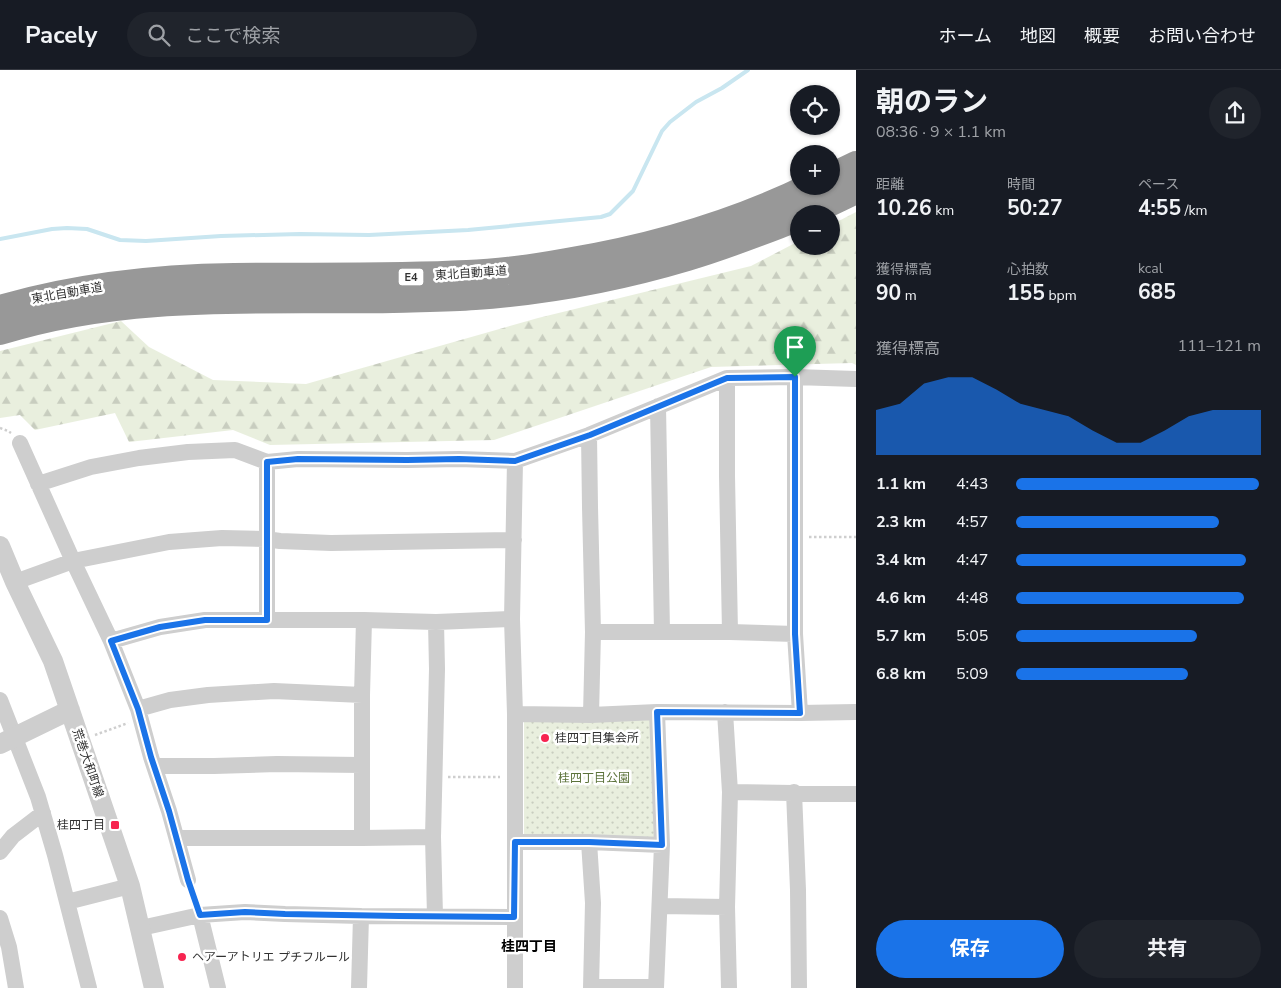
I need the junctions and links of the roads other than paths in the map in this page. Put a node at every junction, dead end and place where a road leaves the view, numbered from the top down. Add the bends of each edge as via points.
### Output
1 (856, 165) edge
2 (840, 173) edge
3 (856, 190) edge
4 (791, 195) edge
5 (825, 205) edge
6 (790, 221) edge
7 (0, 308) edge
8 (0, 332) edge
9 (795, 377) junction
10 (727, 378) junction
11 (856, 379) edge
12 (658, 406) junction
13 (590, 435) junction
14 (20, 443) dead end
15 (515, 461) junction
16 (267, 462) junction
17 (38, 484) junction
18 (266, 539) junction
19 (514, 540) junction
20 (0, 546) edge
21 (73, 561) junction
22 (15, 582) junction
23 (512, 619) junction
24 (267, 620) junction
25 (364, 620) junction
26 (436, 622) junction
27 (593, 632) junction
28 (662, 632) junction
29 (730, 632) junction
30 (795, 634) junction
31 (111, 641) junction
32 (362, 695) junction
33 (0, 700) edge
34 (70, 710) junction
35 (657, 712) junction
36 (725, 712) junction
37 (856, 712) edge
38 (800, 713) junction
39 (140, 714) junction
40 (514, 714) junction
41 (591, 715) junction
42 (8, 741) edge
43 (362, 765) junction
44 (154, 766) junction
45 (730, 792) junction
46 (794, 792) junction
47 (856, 794) edge
48 (43, 814) junction
49 (433, 837) junction
50 (177, 838) junction
51 (362, 838) junction
52 (515, 842) junction
53 (589, 842) junction
54 (662, 845) junction
55 (0, 852) edge
56 (188, 880) dead end
57 (130, 886) junction
58 (67, 902) junction
59 (660, 906) junction
60 (726, 907) junction
61 (200, 915) junction
62 (361, 916) junction
63 (435, 916) junction
64 (514, 917) junction
65 (0, 918) edge
66 (141, 928) junction
67 (591, 987) edge
68 (16, 988) edge
69 (89, 988) edge
70 (154, 988) edge
71 (218, 988) edge
72 (359, 988) edge
73 (515, 988) edge
74 (656, 988) edge
75 (729, 988) edge
76 (799, 988) edge

1 - 2 highway
3 - 5 highway
4 - 7 highway, 東北自動車道 / E4 via 679,237 609,255 536,267 426,276 162,280 97,287
6 - 8 highway, 東北自動車道 / E4 via 686,257 540,289 465,297 168,302 94,310
9 - 10 street
9 - 11 street
9 - 30 street
10 - 12 street
10 - 29 street
12 - 13 street
12 - 28 street
13 - 15 street
13 - 27 street
14 - 17 street
15 - 16 street via 298,459
15 - 19 street
16 - 17 street via 235,450 188,452 91,467
16 - 18 street
17 - 21 street
18 - 19 street via 330,543
18 - 21 street via 169,542
18 - 24 street
19 - 23 street
20 - 22 street, 荒巻大和町線
21 - 22 street
21 - 31 street
22 - 34 street, 荒巻大和町線 via 53,661
23 - 26 street
23 - 40 street
24 - 25 street
24 - 31 street via 205,620 160,627
25 - 26 street
25 - 32 street
26 - 49 street via 438,669
27 - 28 street
27 - 41 street
28 - 29 street
29 - 30 street
30 - 38 street
31 - 39 street
32 - 39 street via 274,691 227,694 170,700
32 - 43 street
33 - 42 street
34 - 42 street
34 - 57 street, 荒巻大和町線
35 - 36 street
35 - 41 street
35 - 54 street
36 - 38 street
36 - 45 street
37 - 38 street
39 - 44 street
40 - 41 street
40 - 52 street
42 - 48 street via 38,797
43 - 44 street
43 - 51 street
44 - 50 street
45 - 46 street
45 - 60 street
46 - 47 street
46 - 76 street
48 - 55 street via 13,836
48 - 58 street
49 - 51 street
49 - 63 street
50 - 51 street
50 - 56 street
52 - 53 street
52 - 64 street
53 - 54 street
53 - 67 street via 593,904
54 - 59 street
57 - 58 street
57 - 66 street, 荒巻大和町線
58 - 69 street
59 - 60 street
59 - 74 street
60 - 75 street
61 - 62 street via 245,912
61 - 66 street
61 - 71 street
62 - 63 street
62 - 72 street
63 - 64 street
64 - 73 street
65 - 68 street
66 - 70 street, 荒巻大和町線
67 - 74 street

